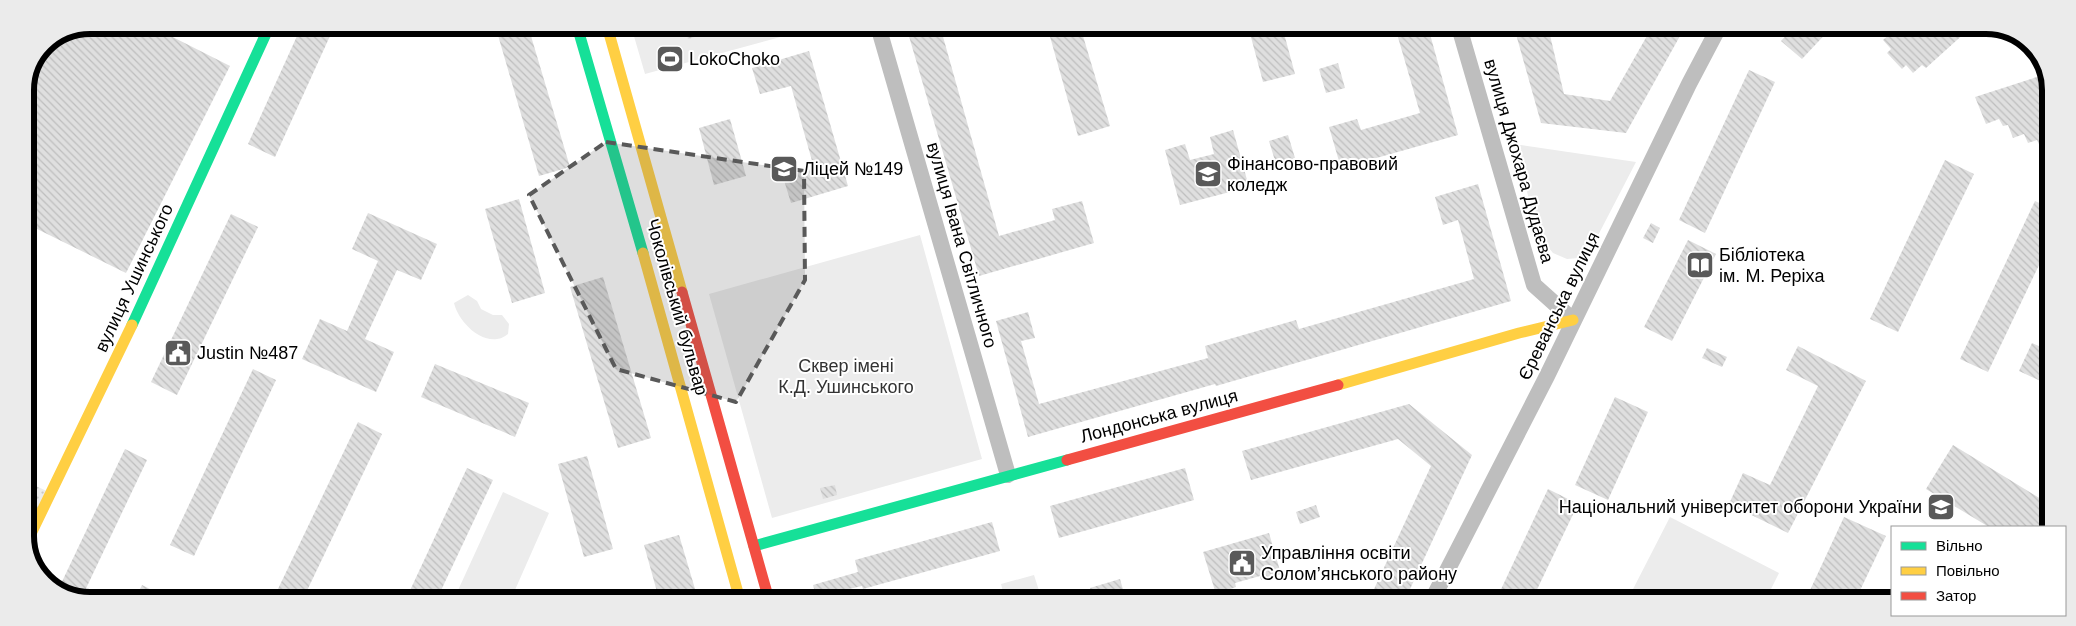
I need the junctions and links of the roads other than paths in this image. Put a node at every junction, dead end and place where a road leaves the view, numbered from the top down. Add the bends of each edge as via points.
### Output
1 (266, 34) edge
2 (579, 34) edge
3 (609, 34) edge
4 (880, 34) edge
5 (1461, 34) edge
6 (1715, 34) edge
7 (1573, 320) junction
8 (1008, 475) junction
9 (34, 527) edge
10 (754, 546) junction
11 (738, 592) edge
12 (767, 592) edge
13 (1436, 592) edge

1 - 9 street, вулиця Ушинського via 148,291
2 - 11 street, Чоколівський бульвар
3 - 10 street, Чоколівський бульвар
4 - 8 street, вулиця Івана Світличного
5 - 7 street, вулиця Джохара Дудаєва via 1534,285
6 - 7 street, Єреванська вулиця
7 - 8 street, Лондонська вулиця
7 - 13 street, Єреванська вулиця
8 - 10 street, Лондонська вулиця
10 - 12 street, Чоколівський бульвар

